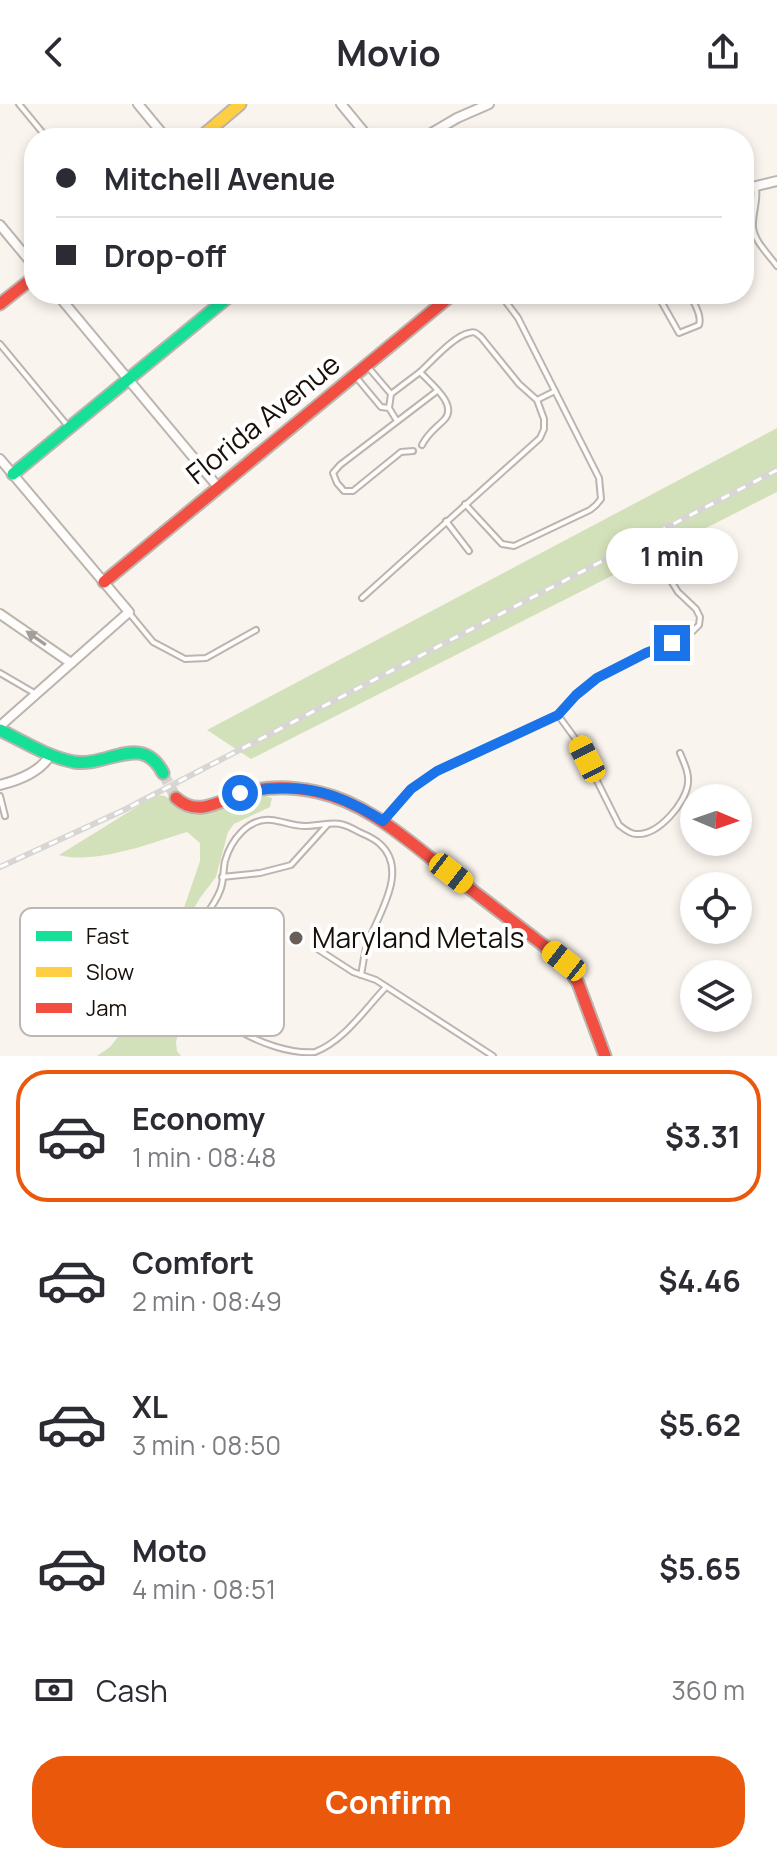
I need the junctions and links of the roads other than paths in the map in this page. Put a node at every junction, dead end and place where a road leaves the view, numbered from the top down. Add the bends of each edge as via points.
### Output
1 (19, 104) edge
2 (138, 104) edge
3 (240, 104) edge
4 (341, 104) edge
5 (489, 104) edge
6 (39, 128) edge
7 (158, 128) edge
8 (212, 128) edge
9 (361, 128) edge
10 (440, 128) edge
11 (777, 181) edge
12 (755, 186) joint
13 (754, 222) edge
14 (0, 225) edge
15 (754, 232) edge
16 (24, 254) edge
17 (777, 266) edge
18 (24, 285) edge
19 (0, 304) edge
20 (65, 304) edge
21 (220, 304) edge
22 (441, 304) edge
23 (508, 304) edge
24 (663, 304) edge
25 (694, 304) edge
26 (0, 344) edge
27 (367, 365) junction
28 (420, 372) junction
29 (355, 375) junction
30 (128, 380) junction
31 (437, 391) junction
32 (555, 391) junction
33 (391, 394) junction
34 (537, 400) junction
35 (389, 408) junction
36 (397, 421) junction
37 (69, 428) junction
38 (422, 445) dead end
39 (413, 451) dead end
40 (0, 459) edge
41 (13, 474) junction
42 (218, 487) junction
43 (465, 504) junction
44 (446, 521) junction
45 (469, 551) dead end
46 (666, 573) dead end
47 (104, 582) junction
48 (362, 598) dead end
49 (129, 612) junction
50 (0, 614) edge
51 (256, 630) dead end
52 (71, 663) junction
53 (0, 673) edge
54 (36, 694) junction
55 (558, 715) junction
56 (0, 728) edge
57 (680, 753) dead end
58 (51, 754) junction
59 (163, 773) tunnel mouth
60 (0, 785) edge
61 (0, 796) edge
62 (176, 798) dead end
63 (5, 816) dead end
64 (383, 821) junction
65 (330, 823) junction
66 (222, 877) junction
67 (210, 908) edge
68 (319, 950) dead end
69 (361, 975) junction
70 (386, 987) junction
71 (239, 1036) edge
72 (289, 1056) edge
73 (289, 1056) edge
74 (493, 1056) edge
75 (605, 1056) edge

1 - 6 lane
2 - 7 street
3 - 8 street
4 - 9 street
5 - 10 street
11 - 12 street
12 - 13 lane
14 - 16 street
15 - 17 lane
18 - 19 street
20 - 30 street
21 - 30 street
22 - 27 street, Florida Avenue
23 - 32 lane
24 - 25 lane via 679,333 699,325
26 - 37 lane
27 - 29 street, Florida Avenue
27 - 33 lane
28 - 31 lane
28 - 33 lane
28 - 34 lane via 456,340 475,332
29 - 35 lane via 381,407
29 - 42 street, Florida Avenue
30 - 37 street
30 - 42 street
31 - 36 lane
31 - 38 lane via 449,412
32 - 34 lane
32 - 43 lane via 599,478 601,499 521,545 508,547
33 - 35 lane
34 - 43 lane via 544,419 540,438
35 - 36 lane
36 - 39 lane via 340,465 334,477 344,491 353,491 401,452
37 - 41 street
40 - 41 street
41 - 47 street
42 - 47 street, Florida Avenue
43 - 44 lane
44 - 45 lane
44 - 48 lane
46 - 55 lane via 696,609 699,625 597,678
47 - 49 street
49 - 51 lane via 153,642 185,659 206,658
49 - 52 street
52 -> 50 street
52 - 54 street
53 - 54 lane
54 - 56 street
55 - 57 lane via 577,741 619,825 628,832 638,835 663,823 686,793 688,779
55 - 64 lane via 437,771 411,789
56 - 58 street
58 - 59 street via 89,763 141,753 154,759
58 - 60 street via 30,774
61 - 63 lane
62 - 64 street via 197,808 259,789 308,789 357,805
64 - 75 street via 564,961 578,983
65 - 66 lane via 291,865
65 - 66 lane via 305,827 268,820 247,826 226,859
65 - 69 lane via 341,822 381,844 391,860 391,886
66 - 67 lane
68 - 69 lane
69 - 70 lane
70 - 72 lane via 325,1047
70 - 74 lane
71 - 73 lane

